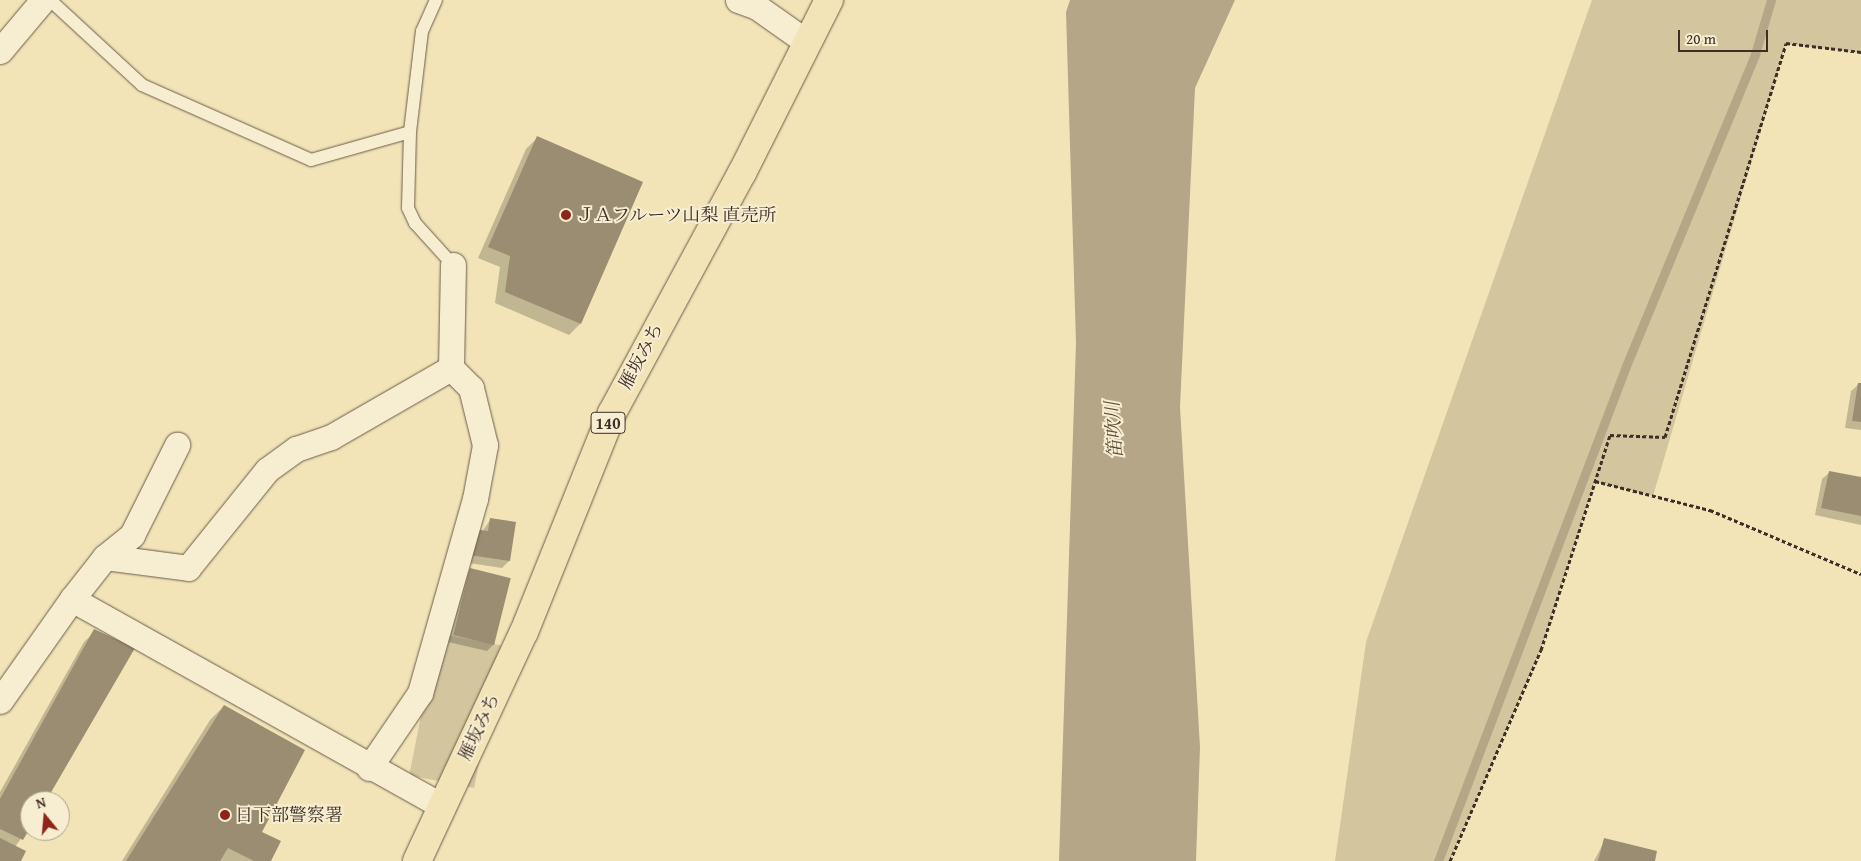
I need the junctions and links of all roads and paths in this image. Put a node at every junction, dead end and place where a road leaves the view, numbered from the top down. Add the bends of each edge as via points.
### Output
1 (43, 0) edge
2 (50, 0) edge
3 (436, 0) edge
4 (738, 0) edge
5 (829, 0) edge
6 (808, 43) junction
7 (0, 51) edge
8 (1861, 52) edge
9 (410, 132) junction
10 (453, 266) joint
11 (452, 368) junction
12 (177, 445) dead end
13 (1595, 481) junction
14 (105, 557) junction
15 (1861, 574) edge
16 (72, 599) junction
17 (0, 701) edge
18 (369, 768) junction
19 (442, 806) junction
20 (417, 861) edge
21 (1450, 861) edge

1 - 7 street
2 - 9 lane via 142,85 311,160
3 - 9 lane via 422,30
4 - 6 street via 757,7
5 - 6 highway, 雁坂みち / 140
6 - 19 highway, 雁坂みち / 140 via 612,413 524,632
8 - 13 path via 1786,44 1665,438 1610,435
9 - 10 lane via 408,208 415,223
10 - 11 street
11 - 14 street via 331,436 296,449 267,470 188,568
11 - 18 street via 470,388 485,445 475,499 420,693
12 - 14 street via 132,535
13 - 15 path via 1710,510
13 - 21 path via 1541,650
14 - 16 street
16 - 17 street
16 - 18 street
18 - 19 street
19 - 20 highway, 雁坂みち / 140

